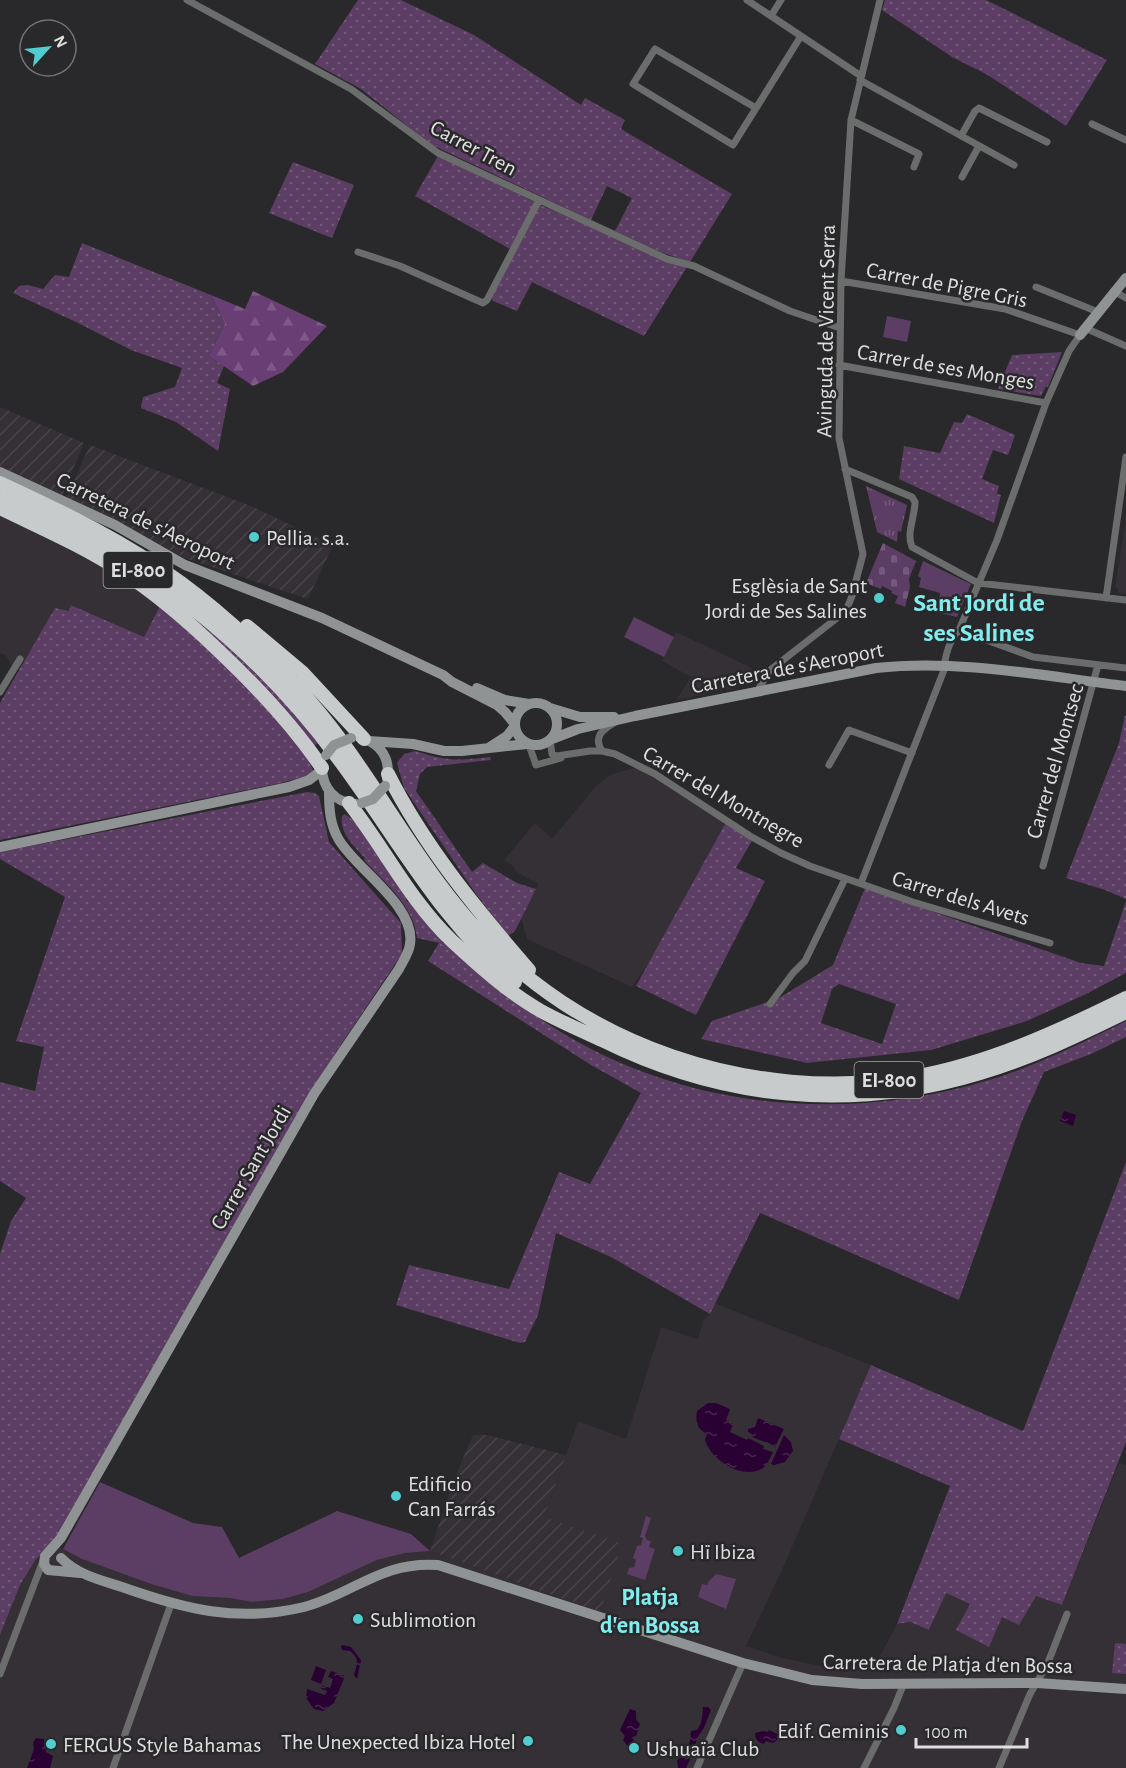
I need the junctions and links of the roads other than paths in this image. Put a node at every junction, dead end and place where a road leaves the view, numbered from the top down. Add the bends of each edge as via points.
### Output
1 (187, 0) edge
2 (747, 0) edge
3 (781, 0) edge
4 (880, 0) edge
5 (771, 16) junction
6 (801, 36) junction
7 (861, 78) junction
8 (756, 108) junction
9 (851, 120) junction
10 (1092, 124) dead end
11 (961, 136) junction
12 (1126, 140) edge
13 (1047, 142) dead end
14 (979, 146) junction
15 (1014, 165) dead end
16 (914, 167) dead end
17 (962, 177) dead end
18 (539, 200) junction
19 (358, 252) dead end
20 (1126, 278) edge
21 (841, 281) junction
22 (1036, 287) dead end
23 (1115, 292) junction
24 (1126, 298) edge
25 (1098, 312) junction
26 (840, 328) junction
27 (1082, 331) junction
28 (1126, 346) edge
29 (839, 365) junction
30 (1046, 403) junction
31 (1126, 457) edge
32 (845, 469) junction
33 (0, 472) edge
34 (0, 483) edge
35 (0, 498) edge
36 (0, 508) edge
37 (181, 583) junction
38 (978, 583) junction
39 (1106, 598) junction
40 (1126, 600) edge
41 (959, 630) junction
42 (20, 658) dead end
43 (944, 664) junction
44 (1098, 665) junction
45 (1126, 668) edge
46 (451, 680) junction
47 (1095, 682) junction
48 (1126, 686) edge
49 (0, 692) edge
50 (756, 692) junction
51 (530, 704) junction
52 (547, 706) junction
53 (635, 716) junction
54 (618, 721) junction
55 (514, 725) junction
56 (361, 739) junction
57 (551, 739) junction
58 (413, 744) junction
59 (528, 744) junction
60 (487, 748) junction
61 (602, 751) junction
62 (912, 753) junction
63 (568, 754) junction
64 (323, 765) junction
65 (829, 765) dead end
66 (387, 776) junction
67 (290, 787) junction
68 (329, 791) junction
69 (353, 803) junction
70 (334, 829) junction
71 (0, 847) edge
72 (1043, 866) dead end
73 (845, 879) junction
74 (861, 883) junction
75 (1050, 943) dead end
76 (552, 996) junction
77 (1126, 998) edge
78 (770, 1004) dead end
79 (1126, 1012) edge
80 (583, 1030) junction
81 (53, 1557) junction
82 (51, 1571) junction
83 (81, 1573) junction
84 (35, 1584) junction
85 (171, 1604) junction
86 (1067, 1614) dead end
87 (743, 1663) junction
88 (0, 1674) edge
89 (904, 1683) junction
90 (1037, 1683) junction
91 (1126, 1689) edge
92 (113, 1768) edge
93 (697, 1768) edge
94 (864, 1768) edge
95 (999, 1768) edge

1 - 18 street, Carrer Tren via 351,89 438,153
2 - 5 street
3 - 5 street
4 - 7 street, Avinguda de Vicent Serra
5 - 6 street
6 - 7 street
6 - 8 street
7 - 9 street, Avinguda de Vicent Serra
7 - 11 street
8 - 8 street via 733,145 633,84 655,49
9 - 16 street via 919,154
9 - 21 street, Avinguda de Vicent Serra
10 - 12 street
11 - 13 street via 979,108
11 - 14 street
14 - 15 street
14 - 17 street
18 - 19 street via 483,303
18 - 26 street, Carrer Tren via 667,259 694,266 790,311
20 - 23 street
21 - 26 street, Avinguda de Vicent Serra
21 - 27 street, Carrer de Pigre Gris via 1005,309
22 - 25 street
23 - 24 street
23 - 25 street
25 - 27 street
26 - 29 street, Avinguda de Vicent Serra
27 - 28 street, Carrer de Pigre Gris
27 - 30 street
29 - 30 street, Carrer de ses Monges
29 - 32 street, Avinguda de Vicent Serra via 839,438
30 - 38 street
31 - 39 street
32 - 38 street via 912,497 912,547
32 - 50 street, Avinguda de Vicent Serra via 863,554 852,596 840,618 769,671
33 - 46 street, Carretera de s'Aeroport via 115,525 185,565 310,613
34 - 37 highway, EI-800 via 98,531
35 - 80 highway, EI-800 via 121,558 180,598 236,644 320,735 463,933 532,996
36 - 64 highway via 100,558 156,596 268,700
37 - 56 highway via 224,608 285,657
37 - 76 highway, EI-800 via 243,634 297,687 349,751 456,906 490,944
38 - 39 street
38 - 41 street
39 - 40 street
41 - 43 street
41 - 44 street via 1033,657
42 - 49 street
43 - 47 street, Carretera de s'Aeroport
43 - 50 street, Carretera de s'Aeroport via 876,668
43 - 62 street
44 - 45 street
44 - 47 street, Carrer del Montsec
46 - 51 street via 505,700
46 - 55 street via 497,705
47 - 48 street, Carretera de s'Aeroport
47 - 72 street, Carrer del Montsec
50 - 53 street, Carretera de s'Aeroport
51 - 52 street
51 - 55 street via 519,711
52 - 53 street via 580,717
52 - 57 street via 556,718 556,732
53 - 54 street
54 - 57 street
54 - 61 street via 600,734
55 - 59 street via 518,737
55 - 60 street via 507,736
56 - 58 street
56 - 64 street, bridge via 334,745
56 - 66 street via 380,749 387,760
57 - 59 street via 541,745
57 - 63 street via 552,754
58 - 60 street via 444,751
58 - 66 street via 396,752
59 - 60 street
59 - 63 street, Carrer del Montnegre via 536,765
61 - 63 street, Carrer del Montnegre
61 - 73 street, Carrer del Montnegre via 655,774 781,854
62 - 65 street via 849,730
62 - 74 street
64 - 67 street via 309,780
64 - 68 street
66 - 69 street, bridge via 378,795
66 - 76 highway via 443,862
67 - 68 street via 310,786
67 - 71 street
68 - 69 street
68 - 70 street, Carrer Sant Jordi
69 - 70 street via 336,811
69 - 80 highway via 405,886 452,940 541,1011
70 - 81 street, Carrer Sant Jordi via 344,847 392,899 407,922 410,944 406,956 309,1104
73 - 74 street, Carrer del Montnegre
73 - 78 street via 805,961
74 - 75 street, Carrer dels Avets
76 - 77 highway, EI-800 via 604,1027 680,1060 764,1079 842,1083 911,1077 979,1060 1063,1028
79 - 80 highway, EI-800 via 1023,1059 982,1073 912,1089 842,1096 762,1092 714,1082 637,1057
81 - 82 street via 45,1567
81 - 82 street, Carrer Sant Jordi via 60,1567
81 - 83 street, Carretera de Platja d'en Bossa
81 - 84 street
82 - 83 street, Carretera de Platja d'en Bossa
82 - 84 street
83 - 85 street, Carretera de Platja d'en Bossa
84 - 88 street
85 - 87 street, Carretera de Platja d'en Bossa via 240,1614 286,1610 326,1599 385,1572 438,1565
85 - 92 street
86 - 90 street
87 - 89 street, Carretera de Platja d'en Bossa via 822,1682
87 - 93 street
89 - 90 street, Carretera de Platja d'en Bossa
89 - 94 street
90 - 91 street, Carretera de Platja d'en Bossa
90 - 95 street

